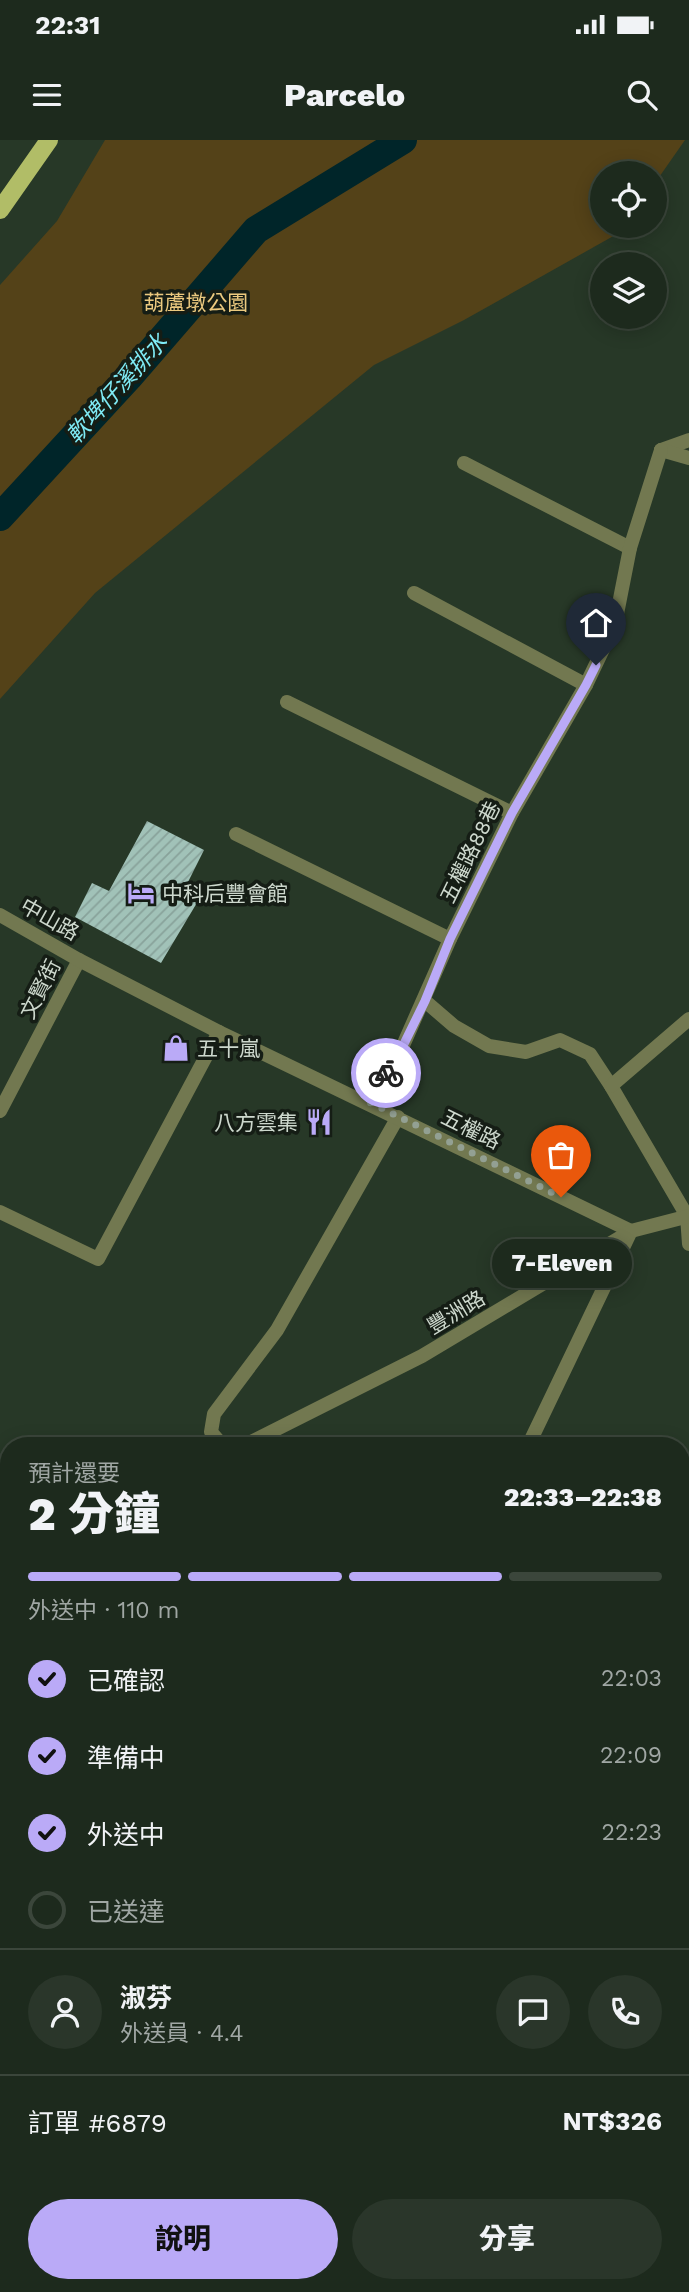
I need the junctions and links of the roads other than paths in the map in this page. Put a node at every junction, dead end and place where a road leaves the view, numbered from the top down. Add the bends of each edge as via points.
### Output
1 (49, 140) edge
2 (0, 210) edge
3 (689, 440) edge
4 (661, 450) junction
5 (689, 458) edge
6 (464, 463) dead end
7 (630, 548) junction
8 (414, 593) dead end
9 (586, 685) junction
10 (287, 702) dead end
11 (512, 813) junction
12 (236, 834) dead end
13 (0, 915) edge
14 (450, 939) junction
15 (79, 960) junction
16 (425, 1001) junction
17 (689, 1019) edge
18 (219, 1032) junction
19 (611, 1086) junction
20 (367, 1101) junction
21 (0, 1111) edge
22 (398, 1117) junction
23 (0, 1212) edge
24 (688, 1216) edge
25 (631, 1231) junction
26 (689, 1244) edge
27 (215, 1437) edge
28 (261, 1437) edge
29 (532, 1437) edge

1 - 2 main road
3 - 4 street
4 - 5 street
4 - 7 street, 五權路88巷
6 - 7 street
7 - 9 street, 五權路88巷 via 615,624
8 - 9 street
9 - 11 street, 五權路88巷
10 - 11 street
11 - 14 street, 五權路88巷
12 - 14 street
13 - 15 street, 中山路
14 - 16 street, 五權路88巷
15 - 18 street, 五權路
15 - 21 street, 文賢街
16 - 19 street via 454,1026 489,1046 526,1052 559,1040 590,1055
16 - 20 street, 五權路88巷 via 401,1050
17 - 19 street
18 - 20 street, 五權路
18 - 23 street via 98,1259
19 - 24 street
20 - 22 street, 五權路
22 - 25 street, 五權路
22 - 27 street via 277,1330 214,1414 211,1432
24 - 25 street, 豐洲路
24 - 26 street
25 - 28 street, 豐洲路 via 422,1356
25 - 29 street

